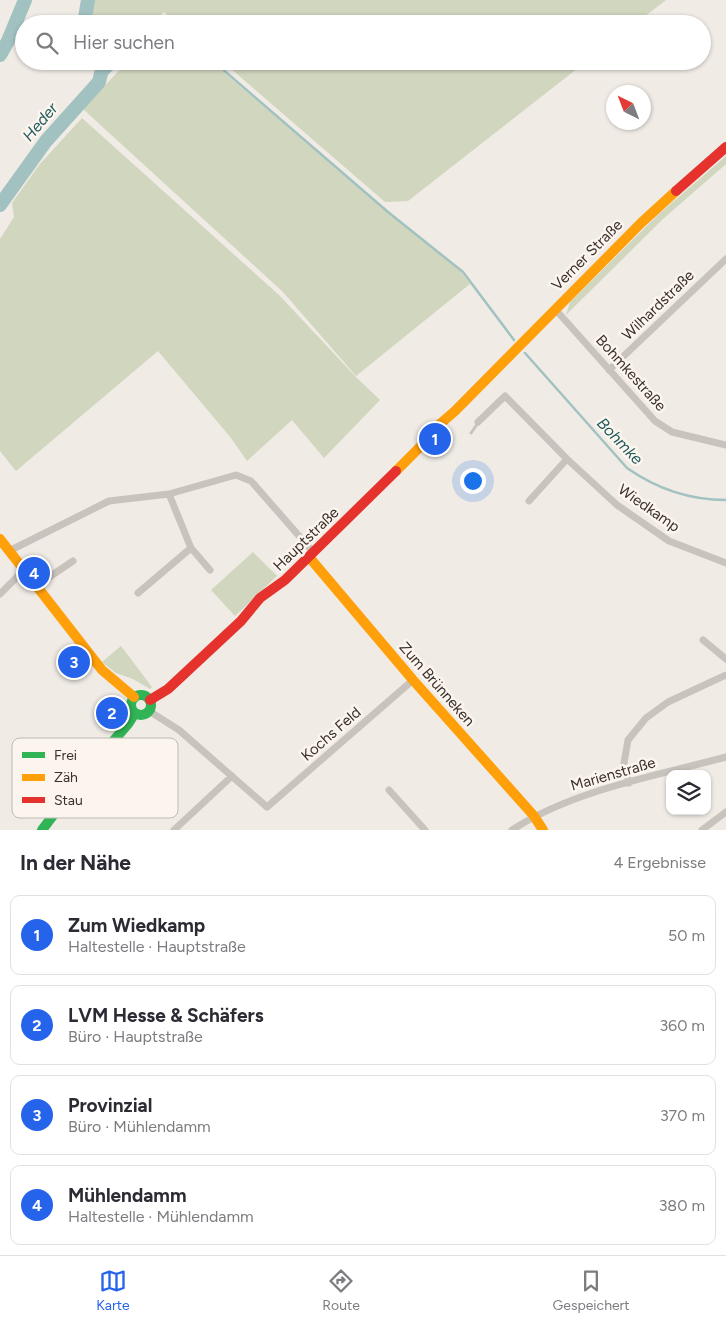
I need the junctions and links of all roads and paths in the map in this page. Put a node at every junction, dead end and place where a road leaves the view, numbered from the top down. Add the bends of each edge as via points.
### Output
1 (726, 147) edge
2 (726, 259) edge
3 (555, 309) junction
4 (609, 370) junction
5 (475, 390) joint
6 (478, 422) joint
7 (471, 433) dead end
8 (726, 445) edge
9 (567, 459) junction
10 (169, 494) junction
11 (529, 501) dead end
12 (0, 539) edge
13 (191, 548) junction
14 (9, 550) junction
15 (312, 555) junction
16 (73, 561) dead end
17 (726, 563) edge
18 (24, 570) junction
19 (210, 570) dead end
20 (36, 586) junction
21 (138, 593) dead end
22 (0, 594) edge
23 (703, 640) dead end
24 (726, 659) edge
25 (726, 675) edge
26 (413, 680) junction
27 (134, 697) junction
28 (150, 700) junction
29 (149, 711) junction
30 (135, 714) junction
31 (116, 738) edge
32 (726, 757) edge
33 (232, 776) junction
34 (629, 783) junction
35 (389, 790) dead end
36 (726, 812) edge
37 (534, 816) junction
38 (51, 818) edge
39 (42, 830) edge
40 (174, 830) edge
41 (425, 830) edge
42 (512, 830) edge
43 (543, 830) edge
44 (702, 830) edge

1 - 3 main road, Verner Straße via 641,222
2 - 4 street, Wilhardstraße
3 - 4 street, Bohmkestraße
3 - 5 main road, Verner Straße
4 - 8 street, Bohmkestraße via 655,422 672,432
5 - 15 main road, Hauptstraße
6 - 7 lane
6 - 9 street, Wiedkamp via 505,396
9 - 11 street
9 - 17 street, Wiedkamp via 617,505 669,541
10 - 13 street
10 - 14 street via 109,501
10 - 15 street via 236,475 251,481
12 - 14 main road
13 - 19 street
13 - 21 street
14 - 18 main road
15 - 26 main road, Zum Brünneken
15 - 28 main road, Hauptstraße via 260,598 241,621 168,689
16 - 20 street
18 - 20 main road
18 - 22 street
20 - 27 main road via 102,670
23 - 24 street
25 - 34 street via 668,702 646,718 628,740 624,763
26 - 33 street, Kochs Feld via 267,808
26 - 37 main road, Zum Brünneken
27 - 28 main road via 143,695
27 - 30 main road via 131,706
28 - 29 main road
29 - 30 main road
29 - 33 street via 179,730
30 - 31 main road
32 - 34 street, Marienstraße
33 - 40 street
34 - 37 street, Marienstraße
35 - 41 street
36 - 44 street
37 - 42 street, Marienstraße
37 - 43 main road, Zum Brünneken
38 - 39 main road

